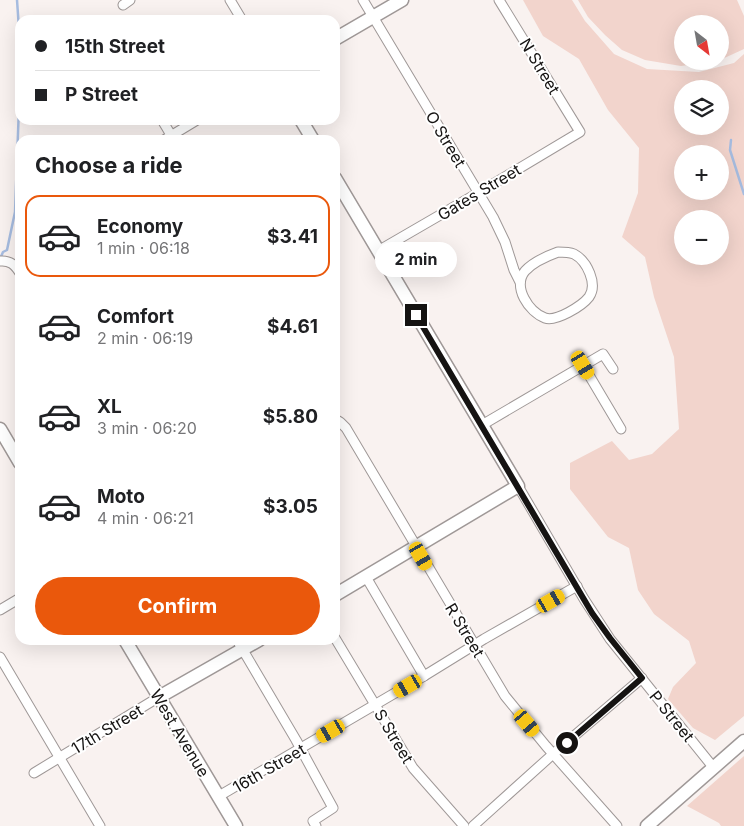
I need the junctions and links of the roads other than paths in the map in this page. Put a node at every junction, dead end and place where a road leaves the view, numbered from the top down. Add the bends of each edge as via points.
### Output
1 (230, 0) edge
2 (363, 0) edge
3 (402, 0) edge
4 (499, 0) edge
5 (239, 15) edge
6 (373, 17) junction
7 (340, 36) edge
8 (189, 125) edge
9 (580, 132) joint
10 (172, 135) edge
11 (340, 186) edge
12 (478, 193) junction
13 (378, 251) junction
14 (0, 261) edge
15 (15, 265) edge
16 (520, 282) junction
17 (583, 365) junction
18 (613, 368) dead end
19 (340, 422) edge
20 (482, 425) junction
21 (0, 429) edge
22 (621, 429) dead end
23 (15, 454) edge
24 (518, 486) junction
25 (416, 548) junction
26 (366, 577) junction
27 (576, 586) junction
28 (340, 592) edge
29 (15, 601) edge
30 (0, 610) edge
31 (128, 645) edge
32 (240, 645) edge
33 (339, 645) edge
34 (474, 646) junction
35 (0, 657) edge
36 (424, 676) junction
37 (642, 678) junction
38 (159, 697) junction
39 (375, 705) junction
40 (744, 741) edge
41 (301, 749) junction
42 (554, 754) junction
43 (59, 758) junction
44 (713, 768) junction
45 (34, 773) dead end
46 (219, 796) junction
47 (315, 823) edge
48 (100, 826) edge
49 (236, 826) edge
50 (304, 826) edge
51 (464, 826) edge
52 (473, 826) edge
53 (617, 826) edge
54 (647, 826) edge

1 - 5 street
2 - 6 street, O Street
3 - 6 street
4 - 9 street, N Street
6 - 7 street
6 - 12 street, O Street
8 - 10 street
9 - 12 street, Gates Street
11 - 13 street, P Street
12 - 13 street, Gates Street
12 - 16 street, O Street via 506,242
13 - 20 street, P Street
14 - 15 street
16 - 16 street via 531,266 549,255 565,252 582,260 592,284 585,301 569,312 549,319 536,314 526,303
17 - 18 street via 603,354
17 - 20 street
17 - 22 street
19 - 25 street, R Street
20 - 24 street, P Street
21 - 23 street
24 - 25 street
24 - 27 street, P Street
25 - 26 street
25 - 34 street, R Street
26 - 28 street
26 - 36 street
27 - 34 street, 16th Street
27 - 37 street, P Street via 610,638
29 - 30 street
31 - 38 street, West Avenue
32 - 38 street, 17th Street
32 - 41 street
33 - 39 street, S Street
34 - 36 street, 16th Street
34 - 42 street, R Street via 508,700
35 - 43 street
36 - 39 street, 16th Street
37 - 42 street
37 - 44 street, P Street
38 - 43 street, 17th Street
38 - 46 street, West Avenue
39 - 41 street, 16th Street
39 - 51 street, S Street via 413,768
40 - 44 street
41 - 46 street, 16th Street
41 - 47 street via 333,808
42 - 52 street
42 - 53 street, R Street
43 - 45 street, 17th Street
43 - 48 street
44 - 54 street
46 - 49 street, West Avenue
47 - 50 street

